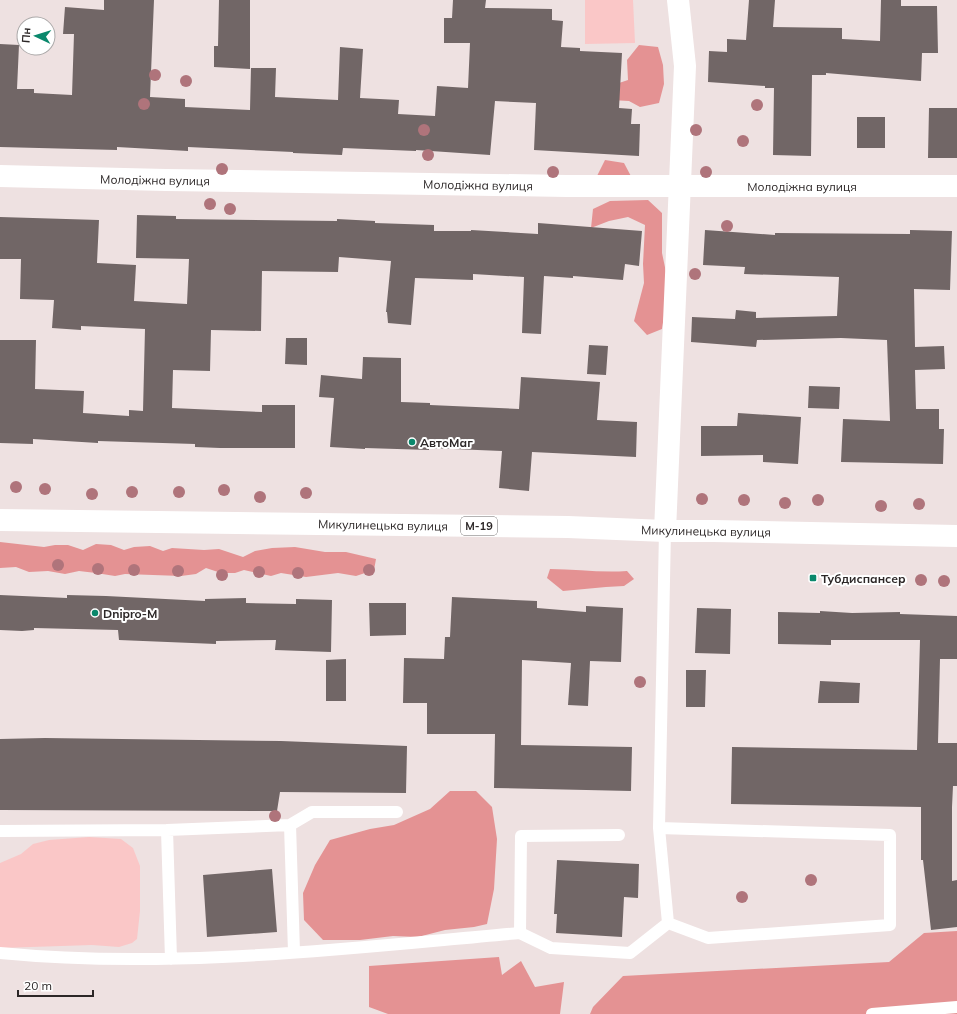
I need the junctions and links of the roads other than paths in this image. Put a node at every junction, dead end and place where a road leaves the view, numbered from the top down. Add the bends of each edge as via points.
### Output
1 (678, 0) edge
2 (0, 176) edge
3 (680, 186) junction
4 (957, 186) edge
5 (0, 520) edge
6 (664, 531) junction
7 (957, 536) edge
8 (398, 812) dead end
9 (290, 825) junction
10 (659, 828) junction
11 (167, 830) junction
12 (0, 831) edge
13 (619, 835) dead end
14 (668, 923) junction
15 (520, 933) junction
16 (294, 952) junction
17 (0, 953) edge
18 (171, 959) junction
19 (957, 1007) edge
20 (872, 1014) edge

1 - 3 main road via 685,66
2 - 3 main road, Молодіжна вулиця via 182,181
3 - 4 main road, Молодіжна вулиця
3 - 6 main road
5 - 6 main road, Микулинецька вулиця / М-19 via 568,527
6 - 7 main road, Микулинецька вулиця / М-19
6 - 10 lane
8 - 9 lane via 312,812
9 - 11 lane
9 - 16 lane
10 - 14 lane
10 - 14 lane via 890,835 890,925 708,938
11 - 12 lane
11 - 18 lane
13 - 15 lane via 521,836
14 - 15 lane via 630,953 551,948
15 - 16 lane
16 - 18 lane
17 - 18 lane via 134,960
19 - 20 lane

